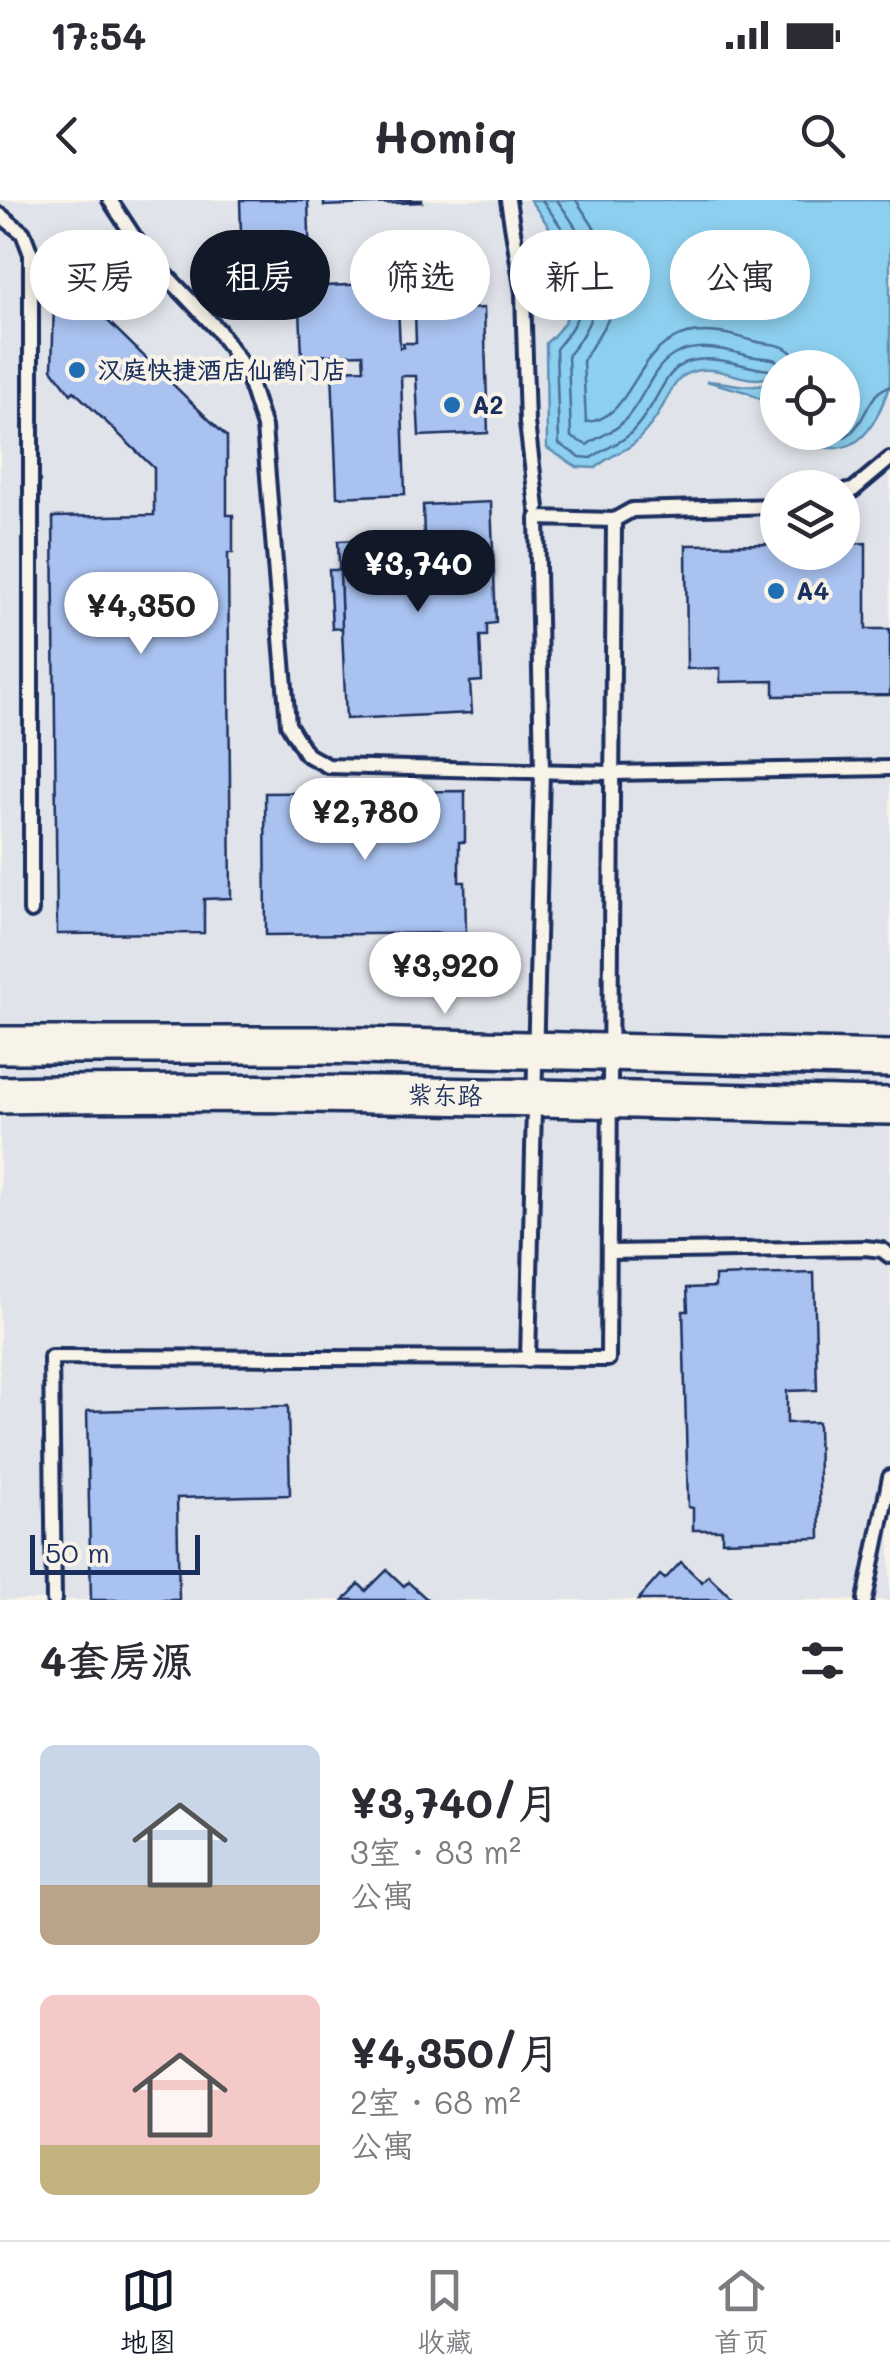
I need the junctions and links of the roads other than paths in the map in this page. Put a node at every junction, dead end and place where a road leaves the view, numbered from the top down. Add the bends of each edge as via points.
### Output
1 (110, 200) edge
2 (508, 200) edge
3 (0, 215) edge
4 (890, 460) edge
5 (860, 484) edge
6 (760, 506) edge
7 (537, 508) dead end
8 (614, 520) junction
9 (890, 768) edge
10 (542, 771) junction
11 (612, 772) junction
12 (31, 912) dead end
13 (0, 1045) edge
14 (534, 1052) junction
15 (610, 1054) junction
16 (890, 1060) edge
17 (0, 1095) edge
18 (534, 1096) junction
19 (610, 1100) junction
20 (890, 1106) edge
21 (608, 1252) junction
22 (890, 1256) edge
23 (528, 1360) junction
24 (890, 1477) edge
25 (54, 1600) edge
26 (865, 1600) edge

1 - 10 lane via 144,252 218,330 246,371 264,427 288,724 306,754 328,766
2 - 7 lane via 523,293
3 - 12 lane via 23,233 31,254
4 - 5 lane
6 - 8 lane via 632,510
8 - 10 lane via 537,518
8 - 11 lane
9 - 11 lane
10 - 11 lane
10 - 14 lane
11 - 15 lane
13 - 14 main road, 紫东路
14 - 15 main road, 紫东路
14 - 18 lane
15 - 16 main road, 紫东路
15 - 19 lane
17 - 18 main road, 紫东路
18 - 19 main road, 紫东路
18 - 23 lane
19 - 20 main road, 紫东路
19 - 21 lane
21 - 22 lane via 866,1248
21 - 23 lane via 608,1359
23 - 25 lane via 51,1357
24 - 26 lane

